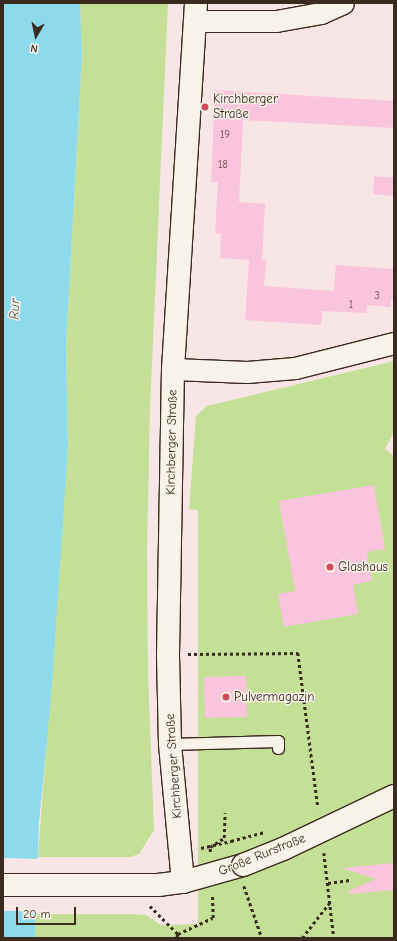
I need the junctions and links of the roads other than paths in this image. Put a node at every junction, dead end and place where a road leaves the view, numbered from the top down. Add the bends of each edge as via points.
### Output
1 (343, 3) edge
2 (195, 12) edge
3 (394, 343) edge
4 (173, 369) junction
5 (170, 744) junction
6 (278, 748) dead end
7 (394, 796) edge
8 (183, 882) junction
9 (3, 885) edge

1 - 2 street via 320,13 276,21
2 - 4 main road, Kirchberger Straße
3 - 4 street via 295,368 247,372
4 - 5 main road, Kirchberger Straße via 168,655
5 - 6 lane via 278,741
5 - 8 main road, Kirchberger Straße
7 - 8 main road, Große Rurstraße, bridge via 283,849 240,866
8 - 9 main road, Große Rurstraße via 158,885

